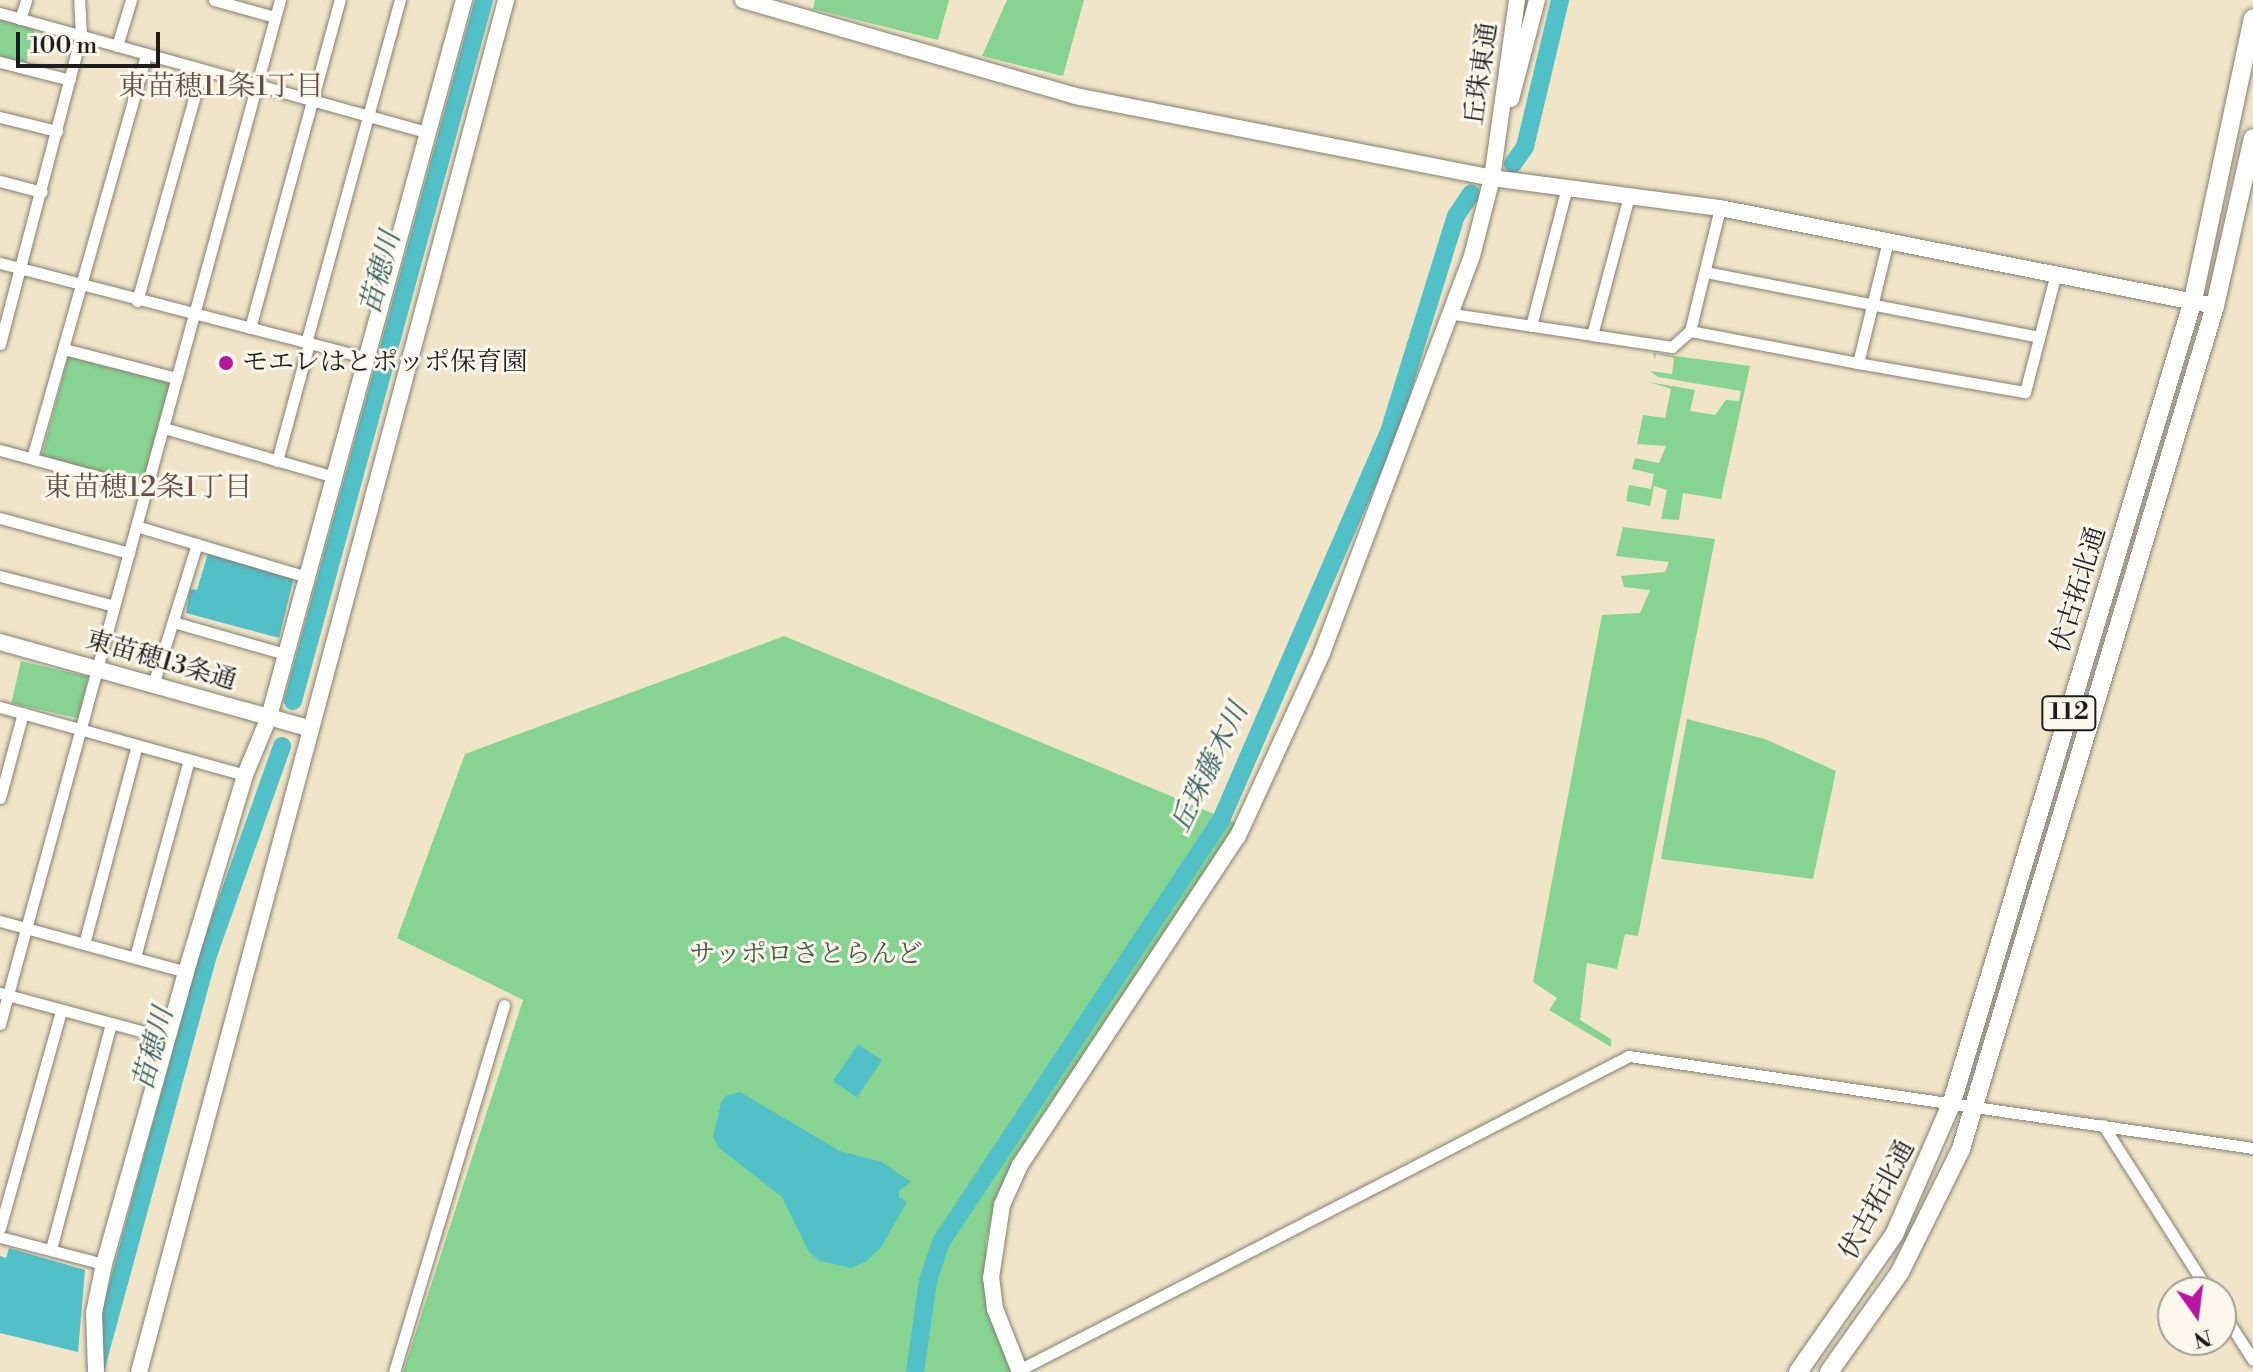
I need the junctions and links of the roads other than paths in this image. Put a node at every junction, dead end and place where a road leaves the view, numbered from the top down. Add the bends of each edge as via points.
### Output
1 (26, 0) edge
2 (79, 0) edge
3 (131, 0) edge
4 (214, 0) edge
5 (280, 0) edge
6 (340, 0) edge
7 (400, 0) edge
8 (464, 0) edge
9 (506, 0) edge
10 (743, 0) edge
11 (1517, 0) edge
12 (1537, 0) edge
13 (0, 13) edge
14 (275, 17) junction
15 (2253, 18) edge
16 (20, 19) junction
17 (81, 35) junction
18 (117, 46) junction
19 (146, 54) junction
20 (0, 62) edge
21 (202, 70) junction
22 (70, 80) junction
23 (257, 85) junction
24 (312, 101) junction
25 (0, 117) edge
26 (368, 117) junction
27 (57, 131) junction
28 (425, 132) junction
29 (2253, 138) edge
30 (1497, 146) junction
31 (1492, 178) junction
32 (0, 181) edge
33 (1566, 191) junction
34 (42, 192) junction
35 (1629, 196) junction
36 (1720, 208) junction
37 (1888, 241) junction
38 (0, 263) edge
39 (20, 268) junction
40 (1705, 272) junction
41 (2056, 273) junction
42 (82, 287) junction
43 (2193, 300) junction
44 (137, 301) junction
45 (1873, 305) junction
46 (2215, 306) junction
47 (1453, 314) junction
48 (194, 315) junction
49 (1531, 326) junction
50 (250, 328) junction
51 (1690, 331) junction
52 (1592, 335) junction
53 (2039, 337) junction
54 (308, 343) junction
55 (0, 344) edge
56 (64, 349) junction
57 (363, 357) junction
58 (1858, 363) junction
59 (176, 378) junction
60 (164, 428) junction
61 (0, 450) edge
62 (32, 458) junction
63 (277, 461) junction
64 (331, 476) junction
65 (147, 490) junction
66 (0, 518) edge
67 (136, 526) junction
68 (197, 544) junction
69 (129, 553) junction
70 (0, 576) edge
71 (304, 576) junction
72 (114, 606) junction
73 (173, 622) junction
74 (0, 642) edge
75 (282, 653) junction
76 (97, 668) junction
77 (153, 685) junction
78 (0, 707) edge
79 (23, 713) junction
80 (269, 717) junction
81 (308, 728) junction
82 (82, 729) junction
83 (137, 745) junction
84 (189, 759) junction
85 (245, 775) junction
86 (0, 798) edge
87 (0, 921) edge
88 (26, 928) junction
89 (84, 944) junction
90 (135, 957) junction
91 (186, 972) junction
92 (4, 994) edge
93 (504, 1005) dead end
94 (61, 1011) junction
95 (0, 1024) edge
96 (111, 1024) junction
97 (167, 1038) junction
98 (1952, 1102) junction
99 (1975, 1106) junction
100 (2103, 1125) junction
101 (2253, 1148) edge
102 (0, 1228) edge
103 (0, 1237) edge
104 (51, 1249) junction
105 (104, 1264) junction
106 (2199, 1276) edge
107 (2237, 1335) edge
108 (2253, 1360) edge
109 (1020, 1371) edge
110 (96, 1372) edge
111 (139, 1372) edge
112 (394, 1372) edge
113 (1798, 1372) edge
114 (1829, 1372) edge

1 - 16 street
2 - 17 street
3 - 18 street
4 - 14 street
5 - 14 street
6 - 24 street
7 - 26 street
8 - 28 street
9 - 81 street
10 - 31 street via 1075,96
11 - 30 street, 丘珠東通
12 - 30 street, 丘珠東通
13 - 16 street
14 - 23 street
15 - 43 main road, 伏古拓北通 / 112
16 - 17 street
17 - 18 street
17 - 22 street
18 - 19 street
19 - 21 street
19 - 42 street
20 - 22 street
21 - 23 street
21 - 44 street
22 - 27 street
23 - 24 street
23 - 48 street
24 - 26 street
24 - 50 street
25 - 27 street
26 - 28 street
26 - 54 street
27 - 34 street
28 - 57 street
29 - 46 main road, 伏古拓北通 / 112
30 - 31 street
31 - 33 street
31 - 47 street
32 - 34 street
33 - 35 street
33 - 49 street
34 - 39 street
35 - 36 street
35 - 52 street
36 - 37 street
36 - 40 street
37 - 41 street
37 - 45 street
38 - 39 street
39 - 42 street
39 - 55 street
40 - 45 street
40 - 51 street
41 - 43 street
41 - 53 street
42 - 44 street
42 - 56 street
43 - 46 street
43 - 98 main road, 伏古拓北通 / 112
44 - 48 street
45 - 53 street
45 - 58 street
46 - 99 main road, 伏古拓北通 / 112
47 - 49 street
47 - 109 street via 1322,653 1257,800 1009,1187 996,1222 991,1278 995,1309
48 - 50 street
48 - 59 street
49 - 52 street
50 - 54 street
51 - 52 street via 1672,347
51 - 58 street
53 - 58 street via 2025,392
54 - 57 street
54 - 63 street
56 - 59 street
56 - 62 street
57 - 64 street
59 - 60 street
60 - 63 street
60 - 65 street
61 - 62 street
62 - 65 street
63 - 64 street
64 - 71 street
65 - 67 street
66 - 69 street
67 - 68 street
67 - 69 street
68 - 71 street
68 - 73 street
69 - 72 street
70 - 72 street
71 - 75 street
72 - 76 street
73 - 75 street
73 - 77 street
74 - 76 street, 東苗穂13条通
75 - 80 street
76 - 77 street, 東苗穂13条通
76 - 82 street
77 - 80 street, 東苗穂13条通
78 - 79 street
79 - 82 street
79 - 86 street
80 - 81 street, 東苗穂13条通
80 - 85 street
81 - 111 street
82 - 83 street
82 - 88 street
83 - 84 street
83 - 89 street
84 - 85 street
84 - 90 street
85 - 91 street
87 - 88 street
88 - 89 street
88 - 92 street
89 - 90 street
90 - 91 street
91 - 97 street
92 - 94 street
92 - 95 street
93 - 112 street
94 - 96 street
94 - 102 street
96 - 97 street
96 - 104 street
97 - 105 street
98 - 99 street
98 - 109 street via 1629,1056 1617,1059
98 - 113 main road, 伏古拓北通 / 112 via 1894,1235
99 - 100 street
99 - 114 main road, 伏古拓北通 / 112 via 1924,1231
100 - 101 street
100 - 106 street
103 - 104 street
104 - 105 street
105 - 110 street via 94,1313
107 - 108 street

